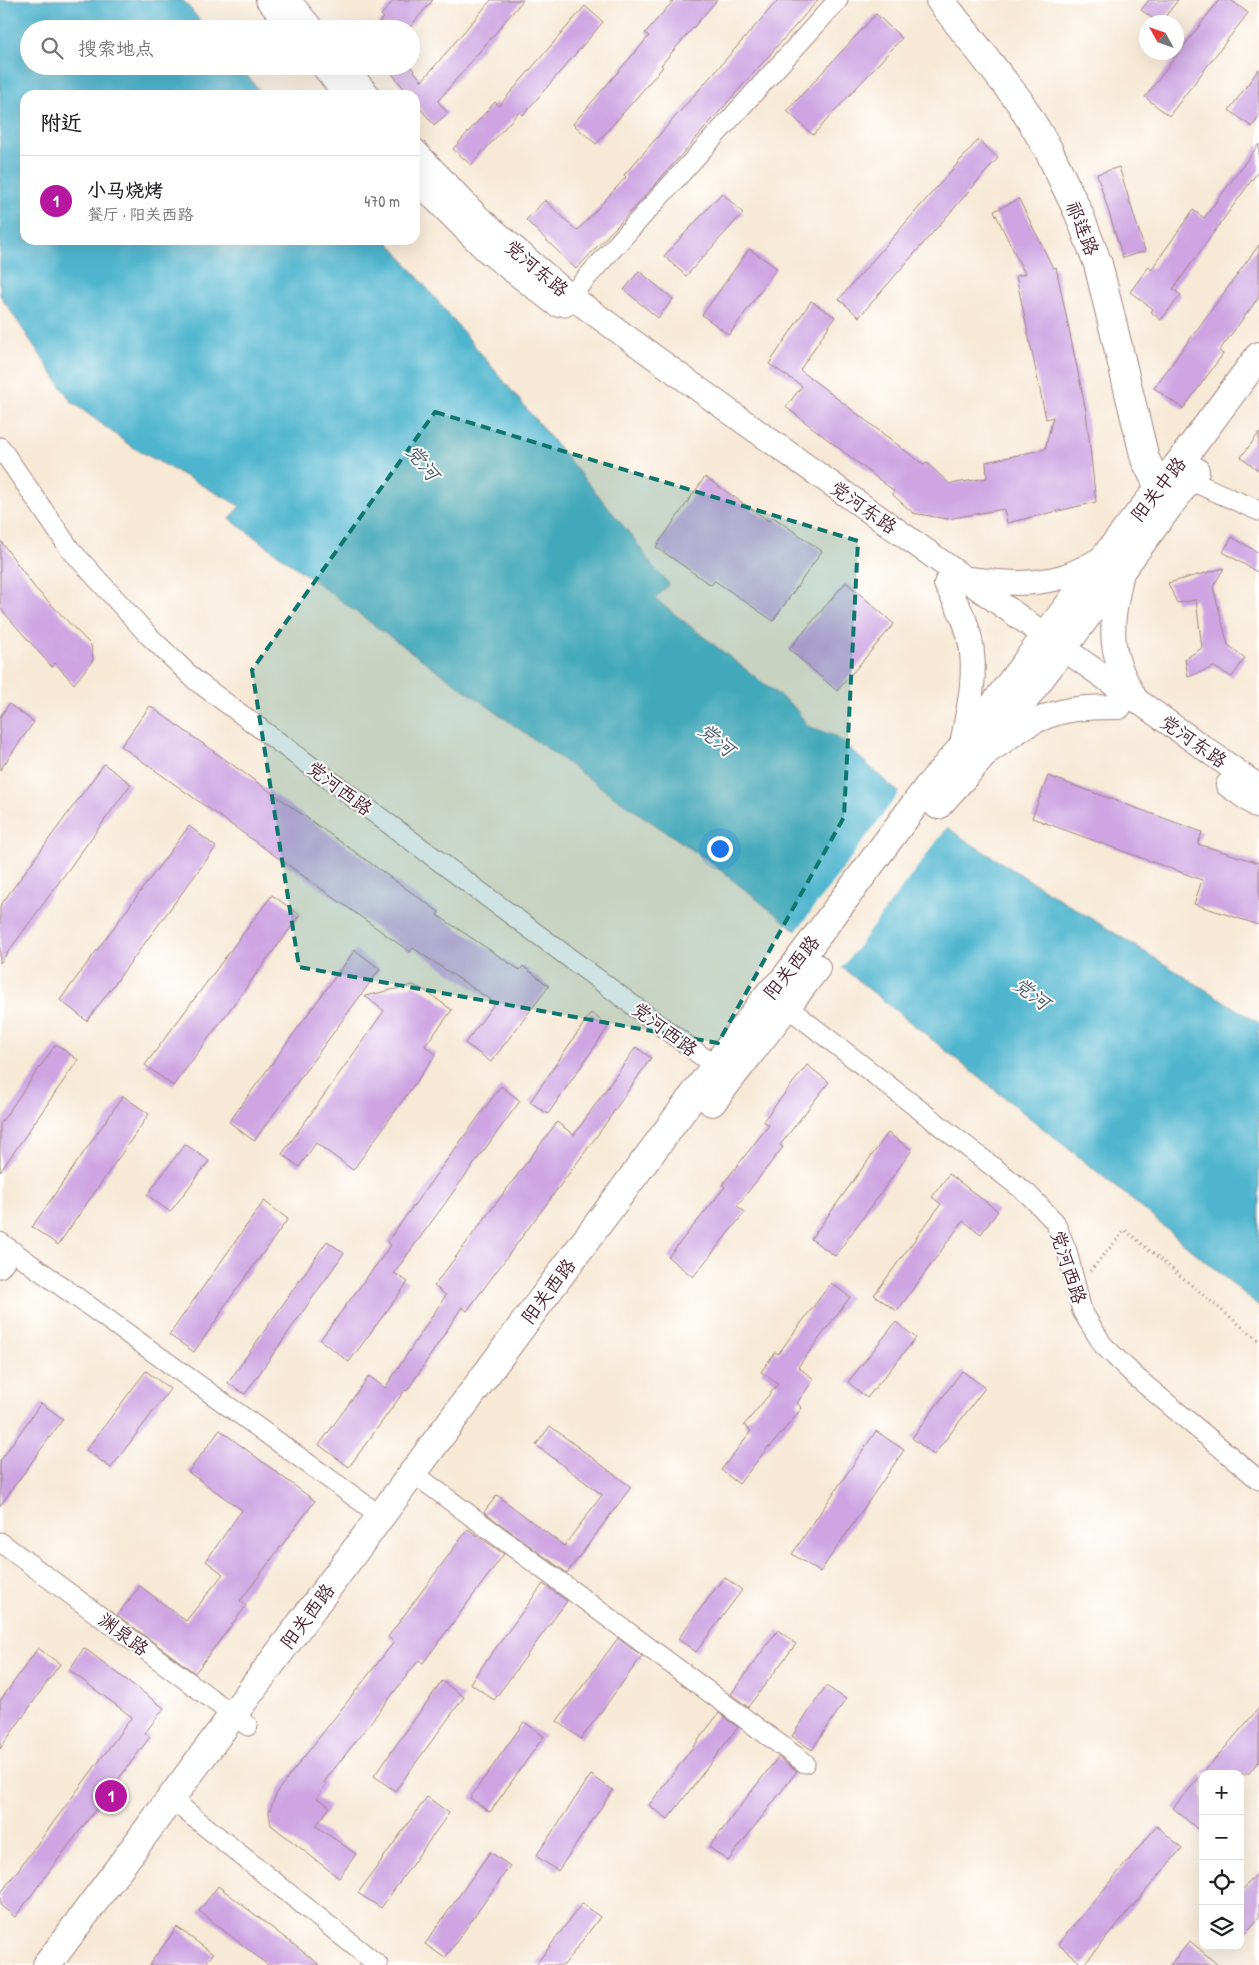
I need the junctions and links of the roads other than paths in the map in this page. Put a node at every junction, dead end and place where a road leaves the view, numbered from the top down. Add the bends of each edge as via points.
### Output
1 (268, 0) edge
2 (288, 0) edge
3 (838, 0) edge
4 (940, 0) edge
5 (285, 20) edge
6 (305, 20) edge
7 (330, 75) edge
8 (351, 75) edge
9 (342, 90) edge
10 (364, 90) edge
11 (420, 156) edge
12 (420, 182) edge
13 (567, 303) junction
14 (1259, 356) edge
15 (1259, 386) edge
16 (0, 447) edge
17 (1189, 480) junction
18 (1159, 487) junction
19 (1259, 511) edge
20 (1114, 562) junction
21 (956, 581) junction
22 (1054, 642) junction
23 (1128, 704) junction
24 (972, 752) junction
25 (1259, 787) edge
26 (1259, 807) edge
27 (785, 993) junction
28 (723, 1072) junction
29 (6, 1246) edge
30 (0, 1268) edge
31 (421, 1478) junction
32 (1259, 1480) edge
33 (381, 1516) junction
34 (0, 1542) edge
35 (240, 1721) junction
36 (805, 1764) dead end
37 (179, 1804) junction
38 (47, 1965) edge
39 (71, 1965) edge
40 (378, 1965) edge

1 - 5 main road
2 - 6 main road
3 - 13 street
4 - 18 highway, 祁连路 via 1019,102 1048,149 1079,214 1098,264 1145,459
7 - 9 main road
8 - 10 main road
11 - 13 main road, 党河东路
12 - 13 main road, 党河东路 via 486,250
13 - 21 main road, 党河东路
14 - 18 highway, 阳关中路
15 - 17 highway, 阳关中路
16 - 28 street, 党河西路 via 70,550 149,636 195,680
17 - 19 street
17 - 20 highway, 阳关中路
18 - 20 highway, 阳关中路
20 - 21 main road via 1037,582
20 - 22 highway, 阳关中路
20 - 23 main road via 1114,641
21 - 22 main road, 党河东路
21 - 24 main road via 973,655
22 - 23 main road, 党河东路
22 - 24 highway, 阳关西路
23 - 24 main road via 1062,711
23 - 25 main road, 党河东路
23 - 26 main road
24 - 27 highway, 阳关西路 via 936,792
27 - 28 highway, 阳关西路
27 - 32 street, 党河西路 via 1028,1194 1055,1222 1067,1251 1082,1311 1103,1345 1137,1378
28 - 31 highway, 阳关西路
29 - 30 street
29 - 33 street
31 - 33 highway, 阳关西路
31 - 35 highway, 阳关西路
31 - 36 street
33 - 35 highway, 阳关西路
34 - 35 street, 渊泉路
35 - 37 highway, 阳关西路
37 - 38 highway, 阳关西路
37 - 39 highway, 阳关西路
37 - 40 street

